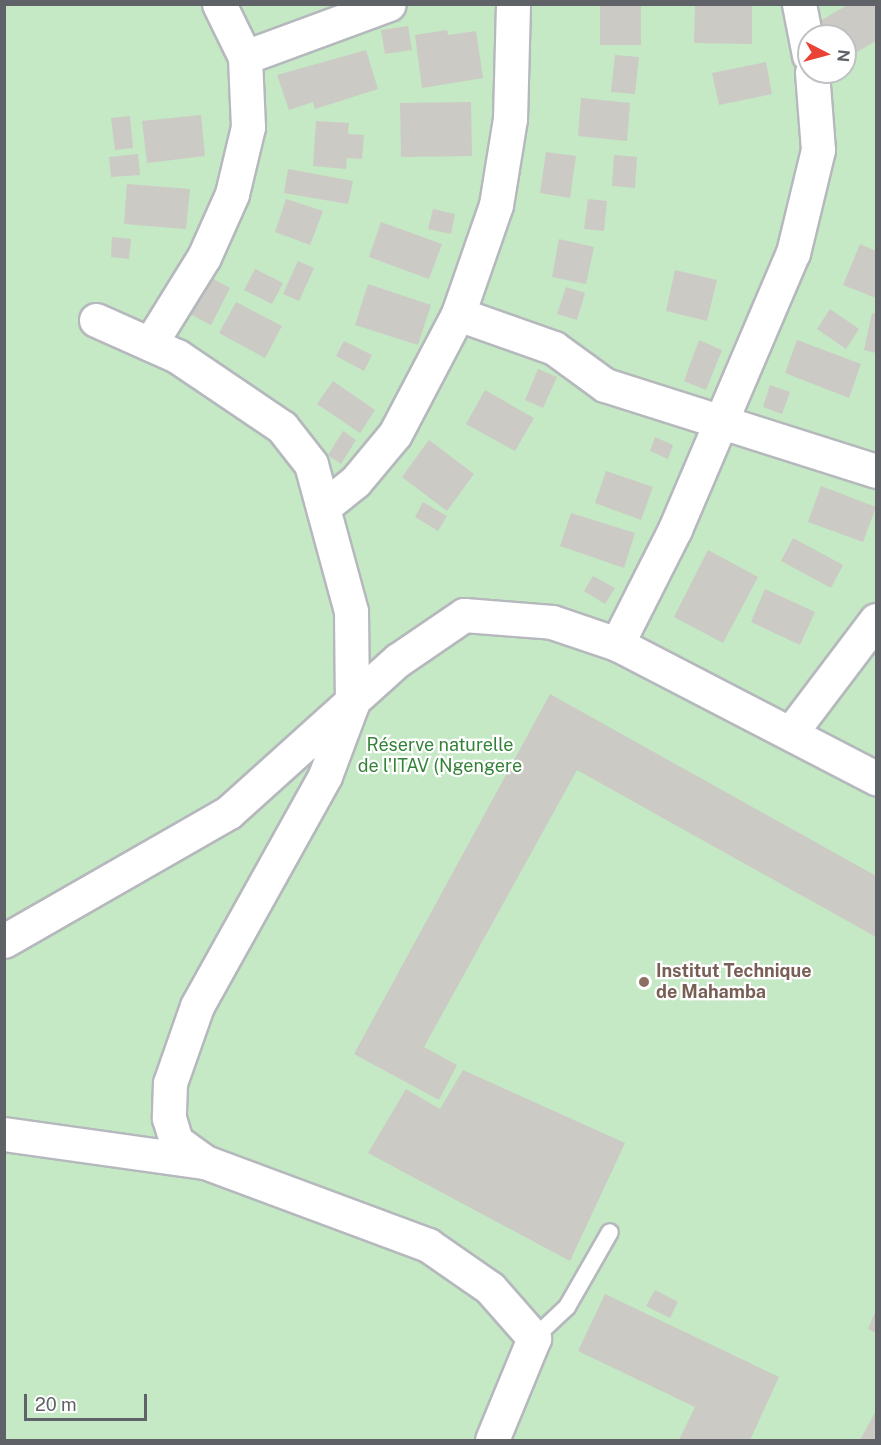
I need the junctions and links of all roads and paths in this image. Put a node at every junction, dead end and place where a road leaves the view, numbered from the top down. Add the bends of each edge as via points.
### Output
1 (219, 4) edge
2 (389, 4) edge
3 (513, 4) edge
4 (799, 4) edge
5 (803, 24) edge
6 (244, 57) junction
7 (813, 84) edge
8 (459, 314) junction
9 (96, 320) dead end
10 (150, 344) junction
11 (720, 418) junction
12 (876, 471) edge
13 (325, 506) junction
14 (876, 620) edge
15 (617, 644) junction
16 (352, 704) junction
17 (792, 731) junction
18 (876, 778) edge
19 (4, 941) edge
20 (4, 1134) edge
21 (205, 1162) junction
22 (610, 1232) dead end
23 (534, 1338) junction
24 (492, 1440) edge

1 - 6 street
2 - 6 street
3 - 8 street via 510,119 496,205
4 - 5 street
6 - 10 street via 248,127 232,194 204,257
7 - 11 street via 818,150 811,198 793,253
8 - 11 street via 554,348 605,385
8 - 13 street via 395,434 356,482
9 - 10 street
10 - 13 street via 233,391 282,427 311,464
11 - 12 street
11 - 15 street via 675,530
13 - 16 street via 351,612
14 - 17 street
15 - 16 street via 552,622 464,615 398,660
15 - 17 street
16 - 19 street via 229,812
16 - 21 street via 325,776 197,1006 170,1083 169,1118 176,1142
17 - 18 street
20 - 21 street
21 - 23 street via 428,1245 490,1288
22 - 23 lane via 567,1307
23 - 24 street

